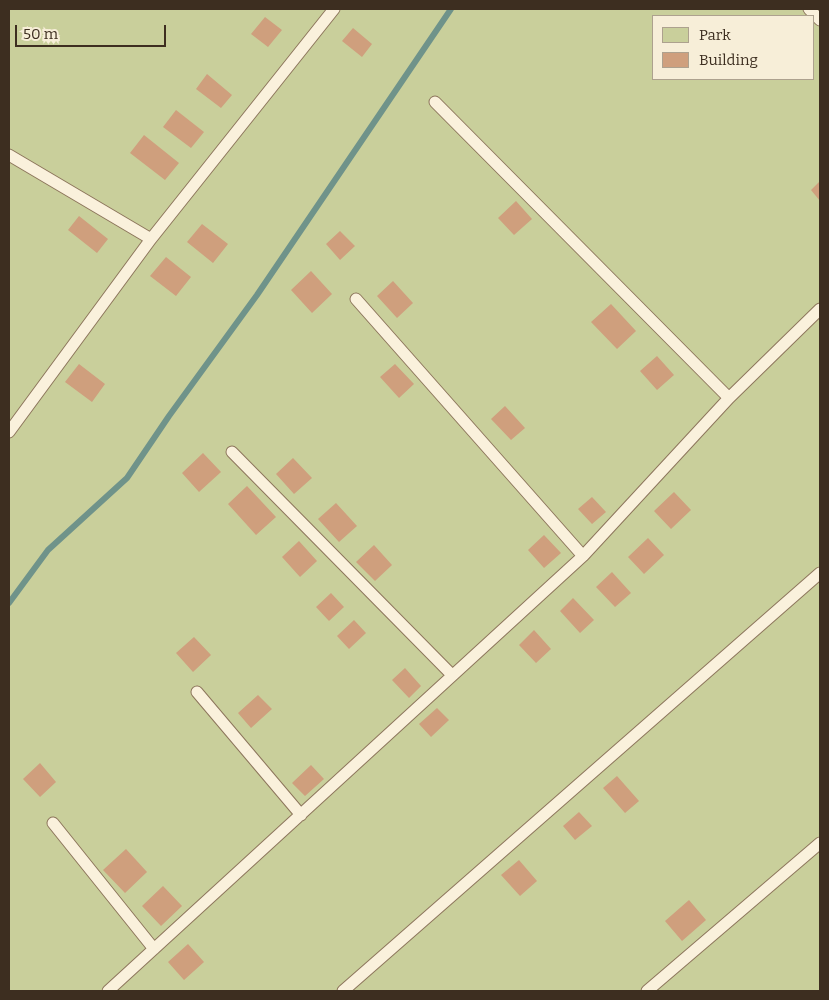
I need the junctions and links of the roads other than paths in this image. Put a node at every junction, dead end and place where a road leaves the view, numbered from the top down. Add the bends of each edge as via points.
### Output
1 (334, 9) edge
2 (809, 9) edge
3 (820, 20) edge
4 (435, 102) dead end
5 (9, 155) edge
6 (151, 239) junction
7 (356, 299) dead end
8 (820, 309) edge
9 (729, 398) junction
10 (9, 432) edge
11 (232, 452) dead end
12 (582, 556) junction
13 (820, 573) edge
14 (452, 676) junction
15 (197, 692) dead end
16 (301, 815) junction
17 (53, 823) dead end
18 (820, 843) edge
19 (154, 949) junction
20 (108, 991) edge
21 (343, 991) edge
22 (647, 991) edge

1 - 6 lane
2 - 3 lane
4 - 9 lane
5 - 6 lane
6 - 10 lane
7 - 12 lane
8 - 9 lane
9 - 12 lane
11 - 14 lane
12 - 14 lane
13 - 21 lane
14 - 16 lane
15 - 16 lane
16 - 19 lane
17 - 19 lane
18 - 22 lane
19 - 20 lane

